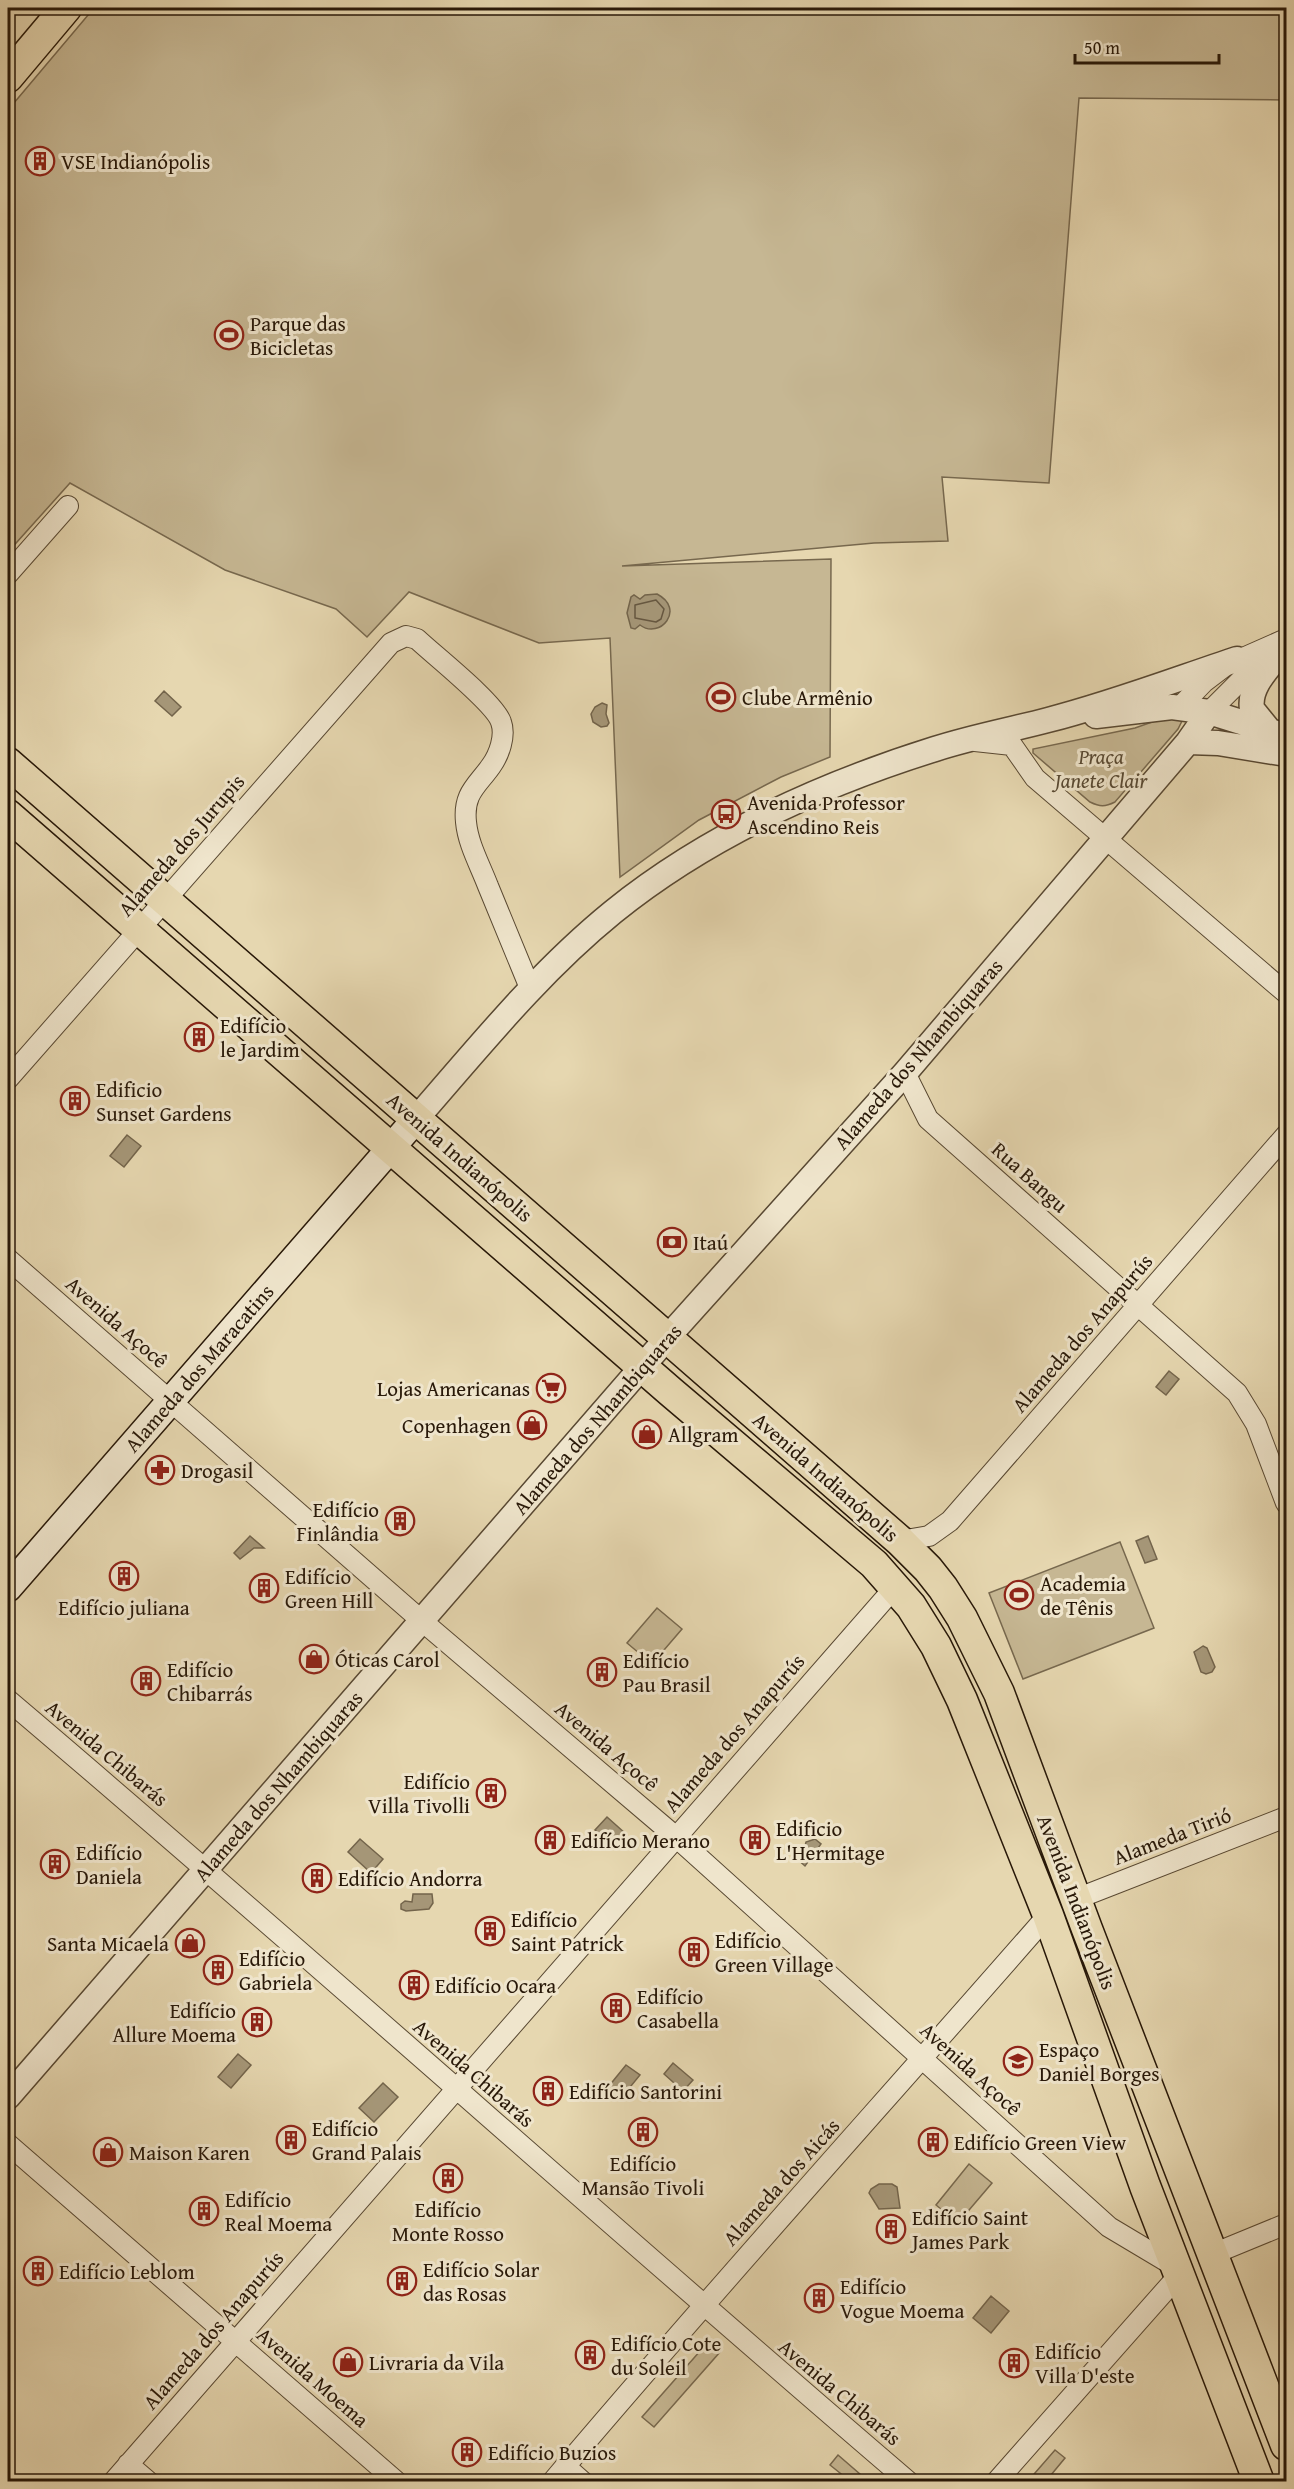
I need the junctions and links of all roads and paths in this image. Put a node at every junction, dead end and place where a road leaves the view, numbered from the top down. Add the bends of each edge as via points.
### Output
1 (66, 8) edge
2 (8, 77) edge
3 (68, 506) dead end
4 (8, 574) edge
5 (1286, 644) edge
6 (1237, 659) junction
7 (1179, 708) junction
8 (1209, 712) junction
9 (1040, 722) junction
10 (1278, 733) edge
11 (969, 740) junction
12 (1188, 742) junction
13 (1012, 745) junction
14 (1287, 754) edge
15 (8, 763) edge
16 (8, 815) edge
17 (1104, 838) junction
18 (165, 900) junction
19 (139, 929) junction
20 (530, 988) junction
21 (1287, 993) edge
22 (904, 1073) junction
23 (8, 1079) edge
24 (416, 1119) junction
25 (1287, 1135) edge
26 (391, 1148) junction
27 (8, 1259) edge
28 (1138, 1305) junction
29 (667, 1338) junction
30 (643, 1367) junction
31 (171, 1401) junction
32 (1287, 1503) edge
33 (900, 1541) junction
34 (895, 1587) junction
35 (8, 1588) edge
36 (422, 1621) junction
37 (8, 1701) edge
38 (1287, 1817) edge
39 (676, 1837) junction
40 (207, 1869) junction
41 (1076, 1899) junction
42 (1048, 1915) junction
43 (923, 2059) junction
44 (455, 2090) junction
45 (8, 2097) edge
46 (8, 2144) edge
47 (1287, 2224) edge
48 (1213, 2254) junction
49 (1177, 2271) junction
50 (702, 2305) junction
51 (235, 2342) junction
52 (1287, 2445) edge
53 (128, 2464) junction
54 (565, 2466) junction
55 (113, 2481) edge
56 (149, 2481) edge
57 (397, 2481) edge
58 (552, 2481) edge
59 (583, 2481) edge
60 (909, 2481) edge
61 (996, 2481) edge
62 (1259, 2481) edge

1 - 2 main road
3 - 4 street
5 - 6 street
5 - 8 street, Alameda dos Nhambiquaras via 1248,673
5 - 10 street via 1252,694 1252,709
6 - 7 street via 1204,682
6 - 9 street
7 - 8 street
7 - 9 street
8 - 10 street
8 - 12 street, Alameda dos Nhambiquaras
9 - 11 street
9 - 13 street
11 - 13 street
11 - 20 street via 858,775 718,841 614,911
12 - 14 street
12 - 17 street, Alameda dos Nhambiquaras
13 - 17 street via 1035,778
15 - 18 main road, Avenida Indianópolis
16 - 19 main road, Avenida Indianópolis
17 - 21 street
17 - 22 street, Alameda dos Nhambiquaras
18 - 19 street, Alameda dos Jurupis
18 - 20 street, Alameda dos Jurupis via 391,643 406,636 417,639 490,706 502,724 499,751 470,793 466,823 474,852
18 - 24 main road, Avenida Indianópolis
19 - 23 street, Alameda dos Jurupis
19 - 26 main road, Avenida Indianópolis
20 - 24 street
22 - 28 street, Rua Bangu via 928,1119
22 - 29 street, Alameda dos Nhambiquaras
24 - 26 main road
24 - 29 main road, Avenida Indianópolis
25 - 28 street, Alameda dos Anapurús
26 - 30 main road, Avenida Indianópolis
26 - 31 main road, Alameda dos Maracatins
27 - 31 street, Avenida Açocê
28 - 32 street, Rua Bangu via 1237,1393 1256,1424
28 - 33 street, Alameda dos Anapurús via 950,1521 929,1536
29 - 30 street, Alameda dos Nhambiquaras
29 - 33 main road, Avenida Indianópolis
30 - 34 main road, Avenida Indianópolis via 874,1564
30 - 36 street, Alameda dos Nhambiquaras
31 - 35 main road, Alameda dos Maracatins
31 - 36 street, Avenida Açocê
33 - 41 main road, Avenida Indianópolis via 943,1588 979,1650 999,1693
34 - 39 street, Alameda dos Anapurús
34 - 42 main road, Avenida Indianópolis via 928,1632 962,1700
36 - 39 street, Avenida Açocê
36 - 40 street, Alameda dos Nhambiquaras
37 - 40 street, Avenida Chibarás
38 - 41 street, Alameda Tirió
39 - 43 street, Avenida Açocê
39 - 44 street, Alameda dos Anapurús
40 - 44 street, Avenida Chibarás
40 - 45 street, Alameda dos Nhambiquaras
41 - 48 main road, Avenida Indianópolis
42 - 43 street, Alameda dos Aicás
42 - 49 main road, Avenida Indianópolis
43 - 49 street, Avenida Açocê via 1109,2227
43 - 50 street, Alameda dos Aicás
44 - 50 street, Avenida Chibarás
44 - 51 street, Alameda dos Anapurús
46 - 51 street, Avenida Moema
47 - 48 street
48 - 52 main road, Avenida Indianópolis
49 - 61 street
49 - 62 main road, Avenida Indianópolis
50 - 54 street, Alameda dos Aicás
50 - 60 street, Avenida Chibarás
51 - 53 street, Alameda dos Anapurús
51 - 57 street, Avenida Moema
53 - 55 street, Alameda dos Anapurús
53 - 56 street
54 - 58 street, Alameda dos Aicás
54 - 59 street

